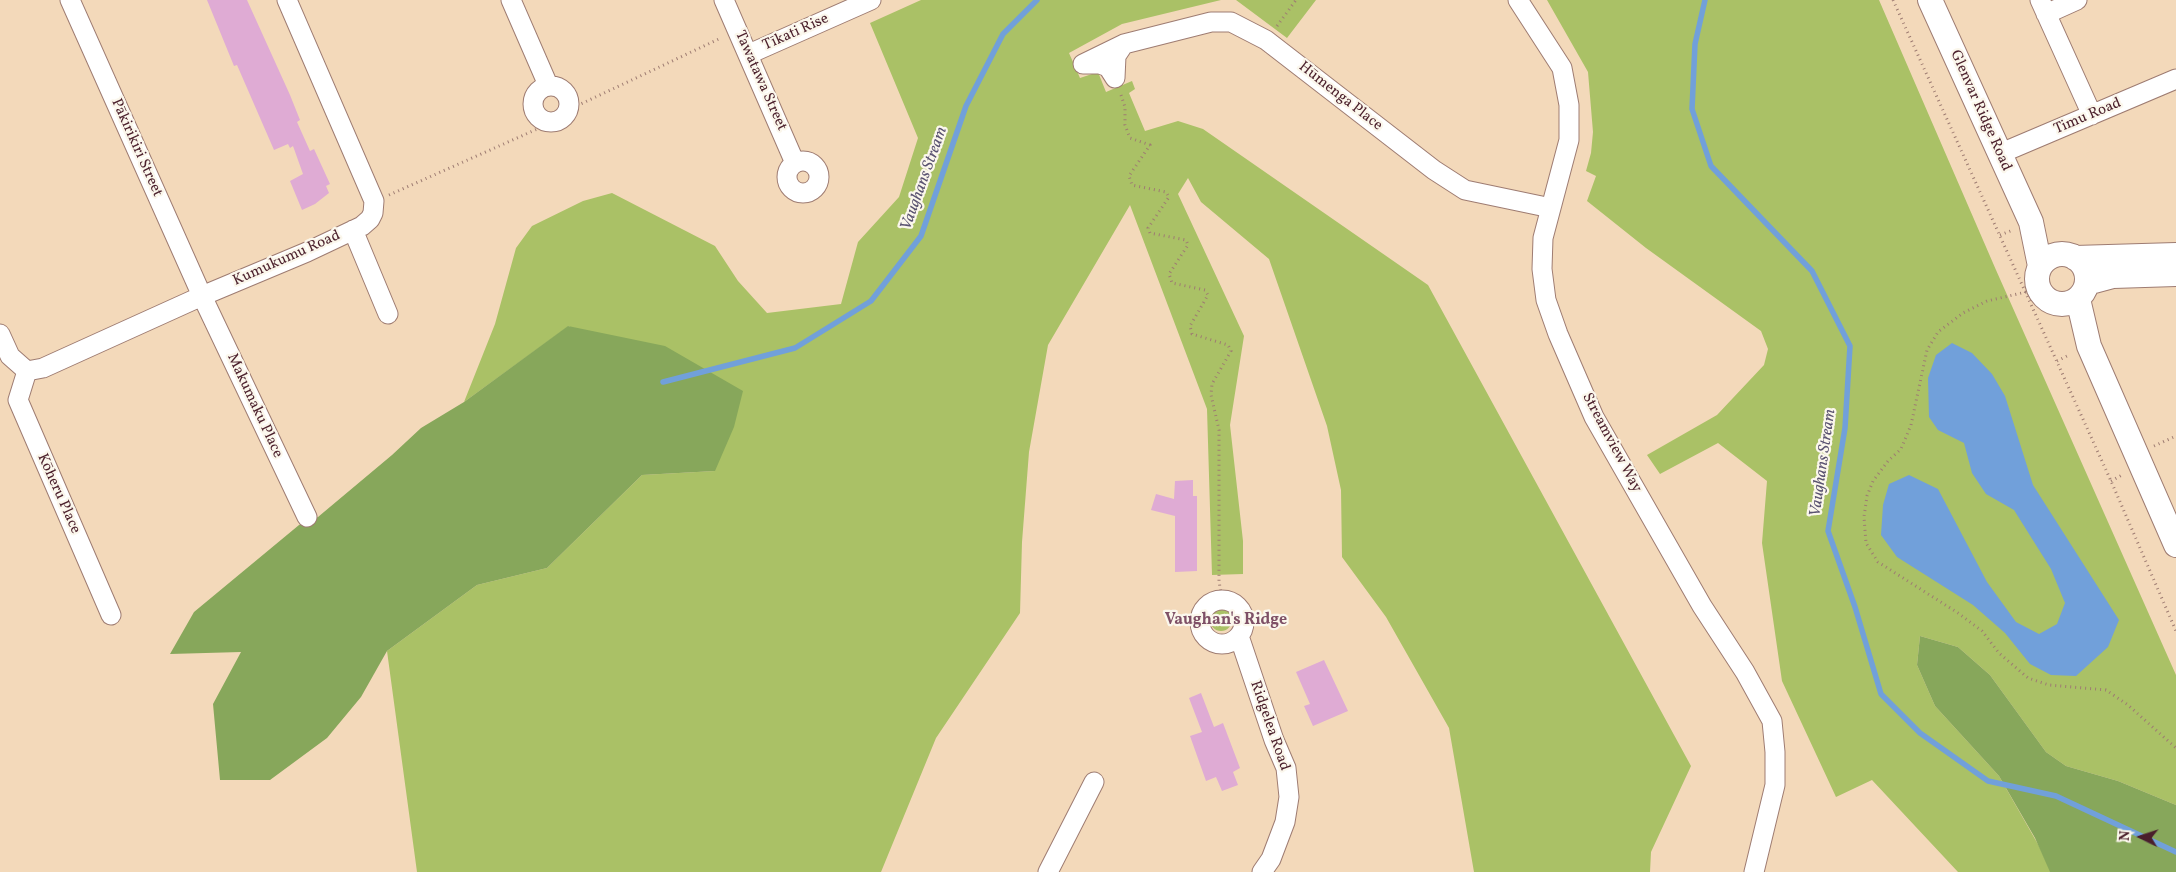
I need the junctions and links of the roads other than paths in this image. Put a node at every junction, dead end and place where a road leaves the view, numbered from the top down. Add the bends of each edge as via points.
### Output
1 (70, 0) edge
2 (287, 0) edge
3 (511, 0) edge
4 (724, 0) edge
5 (871, 0) edge
6 (1518, 0) edge
7 (1930, 0) edge
8 (2077, 0) edge
9 (2043, 7) edge
10 (1124, 44) junction
11 (749, 54) junction
12 (2176, 79) edge
13 (548, 85) junction
14 (2092, 115) junction
15 (1999, 154) junction
16 (795, 163) dead end
17 (1551, 208) junction
18 (353, 230) junction
19 (2176, 255) edge
20 (2058, 259) junction
21 (2176, 274) edge
22 (2074, 295) junction
23 (202, 296) junction
24 (388, 314) dead end
25 (0, 334) edge
26 (27, 371) junction
27 (306, 516) dead end
28 (2176, 545) edge
29 (111, 615) dead end
30 (1239, 636) junction
31 (1094, 782) dead end
32 (1048, 872) edge
33 (1262, 872) edge
34 (1754, 872) edge

1 - 23 street, Pākirikiri Street
2 - 18 street, Kumukumu Road via 374,201 370,219
3 - 13 street
4 - 11 street, Tawatawa Street
5 - 11 street, Tīkati Rise
6 - 17 street, Streamview Way via 1562,68 1569,105 1569,140
7 - 15 street, Glenvar Ridge Road
8 - 9 street
9 - 14 street
10 - 10 street, Hūmenga Place via 1083,64 1108,67 1115,78 1116,56
10 - 17 street, Hūmenga Place via 1211,22 1231,22 1266,40 1434,170 1465,190
11 - 16 street, Tawatawa Street
12 - 14 street, Timu Road
13 - 13 street via 557,86 565,92 569,101 560,116 545,121 538,117 532,102 540,88
14 - 15 street, Timu Road
15 - 20 street, Glenvar Ridge Road via 2022,226
17 - 34 street, Streamview Way via 1543,238 1542,269 1546,300 1558,334 1594,417 1772,721 1775,785
18 - 23 street, Kumukumu Road
18 - 24 street
19 - 20 street
20 - 22 street, Glenvar Ridge Road via 2084,268
20 - 22 street via 2037,274 2039,290 2044,297
21 - 22 street via 2113,276
22 - 28 street via 2079,351
23 - 26 street, Kumukumu Road via 43,368
23 - 27 street, Makumaku Place
25 - 26 street via 10,356
26 - 29 street, Kōheru Place via 18,400
30 - 30 street, Ridgelea Road via 1244,623 1235,605 1222,600 1204,610 1202,631 1212,642 1227,643
30 - 33 street, Ridgelea Road via 1286,768 1289,797 1285,822 1272,859
31 - 32 street

